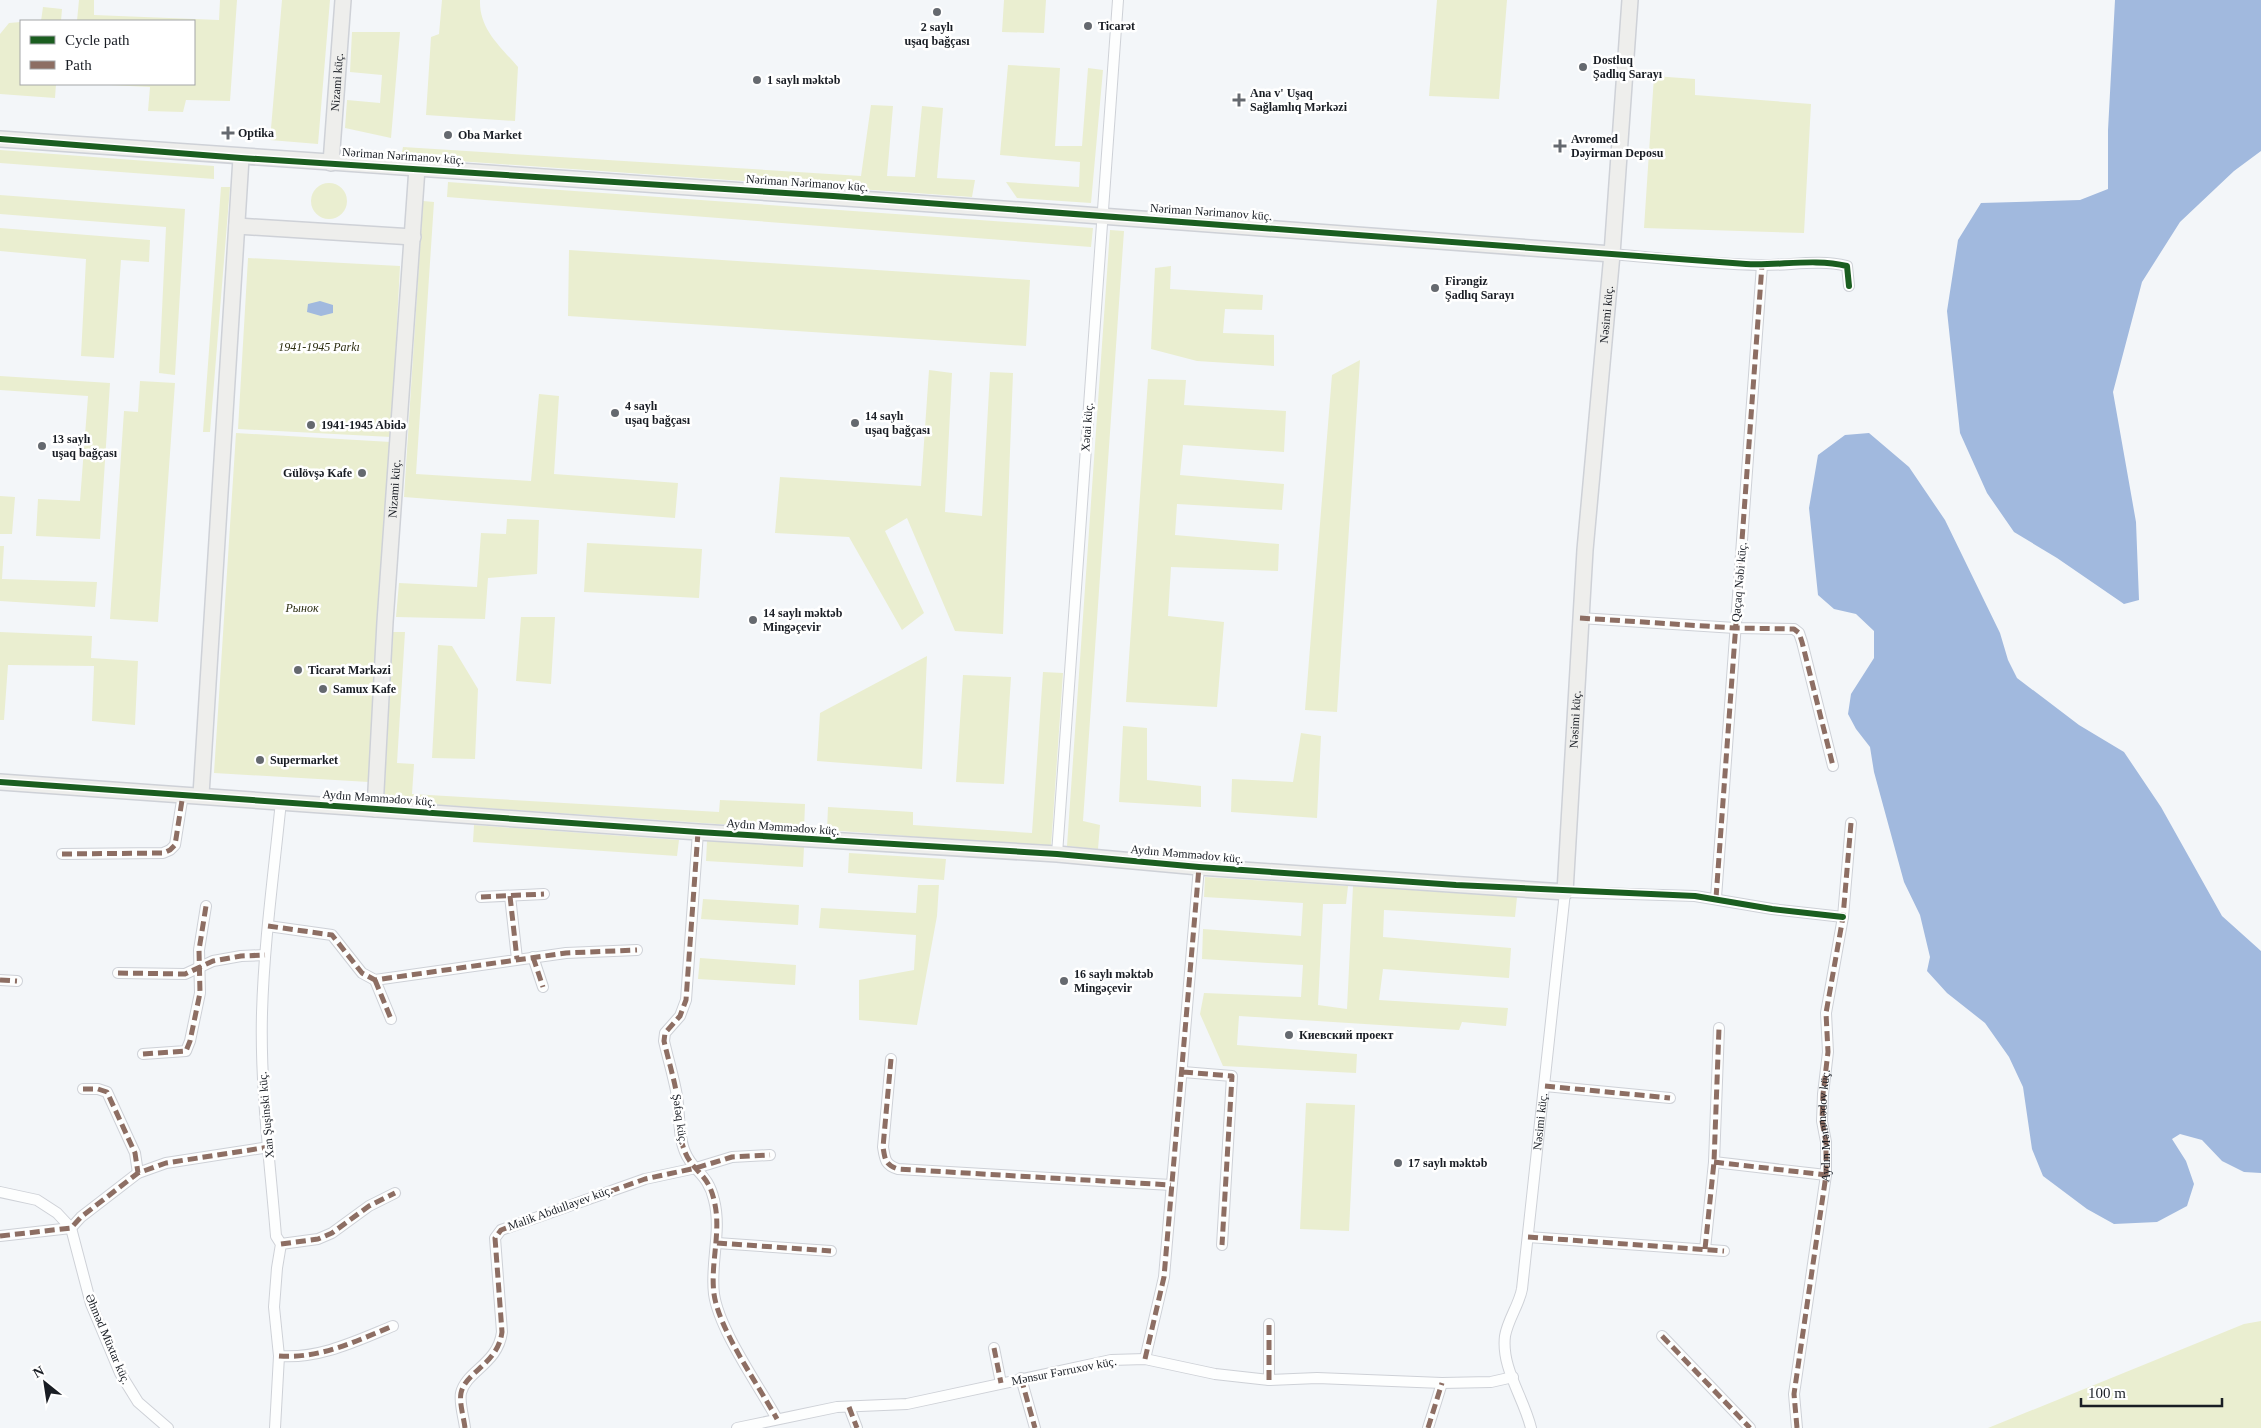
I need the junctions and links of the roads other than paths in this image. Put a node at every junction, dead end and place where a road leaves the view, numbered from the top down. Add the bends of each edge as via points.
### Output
1 (343, 0) edge
2 (1118, 0) edge
3 (1630, 0) edge
4 (0, 139) edge
5 (242, 158) junction
6 (331, 163) junction
7 (417, 168) junction
8 (1102, 215) junction
9 (237, 226) junction
10 (413, 237) junction
11 (1612, 254) junction
12 (1762, 265) junction
13 (1849, 286) dead end
14 (1580, 618) junction
15 (1735, 628) junction
16 (1833, 766) dead end
17 (0, 782) edge
18 (183, 794) junction
19 (201, 795) junction
20 (281, 801) junction
21 (375, 809) junction
22 (1851, 823) dead end
23 (698, 832) junction
24 (62, 854) dead end
25 (1057, 854) junction
26 (1199, 867) junction
27 (1565, 892) junction
28 (544, 894) dead end
29 (510, 896) junction
30 (481, 897) dead end
31 (1716, 898) junction
32 (206, 906) dead end
33 (1843, 917) junction
34 (268, 926) junction
35 (636, 950) dead end
36 (265, 955) junction
37 (533, 957) junction
38 (517, 959) junction
39 (200, 968) junction
40 (118, 973) dead end
41 (0, 980) edge
42 (375, 980) junction
43 (17, 981) dead end
44 (543, 987) dead end
45 (391, 1019) dead end
46 (1720, 1028) dead end
47 (143, 1054) dead end
48 (891, 1059) dead end
49 (1183, 1072) junction
50 (1545, 1086) junction
51 (83, 1089) dead end
52 (1670, 1098) dead end
53 (269, 1147) junction
54 (770, 1155) dead end
55 (1714, 1162) junction
56 (696, 1168) junction
57 (138, 1173) junction
58 (1826, 1175) junction
59 (1172, 1185) junction
60 (0, 1192) edge
61 (395, 1193) dead end
62 (71, 1228) junction
63 (0, 1236) edge
64 (1528, 1237) junction
65 (716, 1243) junction
66 (281, 1244) junction
67 (1222, 1245) dead end
68 (831, 1250) dead end
69 (1705, 1250) junction
70 (1724, 1251) dead end
71 (1269, 1324) dead end
72 (393, 1326) dead end
73 (1662, 1336) dead end
74 (994, 1348) dead end
75 (279, 1356) junction
76 (1145, 1359) junction
77 (1513, 1377) junction
78 (1021, 1378) junction
79 (1269, 1380) junction
80 (1001, 1383) junction
81 (1442, 1383) junction
82 (849, 1407) junction
83 (777, 1419) junction
84 (168, 1428) edge
85 (276, 1428) edge
86 (465, 1428) edge
87 (737, 1428) edge
88 (857, 1428) edge
89 (1035, 1428) edge
90 (1428, 1428) edge
91 (1532, 1428) edge
92 (1750, 1428) edge
93 (1797, 1428) edge

1 - 6 street, Nizami küç.
2 - 8 street, Xətai küç.
3 - 11 street, Nəsimi küç.
4 - 5 street, Nəriman Nərimanov küç.
5 - 6 street, Nəriman Nərimanov küç.
5 - 9 street
6 - 7 street, Nəriman Nərimanov küç.
7 - 8 street, Nəriman Nərimanov küç.
7 - 10 street, Nizami küç.
8 - 11 street, Nəriman Nərimanov küç.
8 - 25 street, Xətai küç.
9 - 10 street
9 - 19 street
10 - 21 street, Nizami küç.
11 - 12 street
11 - 14 street, Nəsimi küç.
12 - 13 street via 1799,262 1839,264 1847,266
12 - 15 street, Qaçaq Nəbi küç.
14 - 15 street
14 - 27 street, Nəsimi küç.
15 - 16 street via 1794,630 1799,633
15 - 31 street, Qaçaq Nəbi küç.
17 - 18 street, Aydın Məmmədov küç.
18 - 19 street, Aydın Məmmədov küç.
18 - 24 street via 175,845 170,850 163,853
19 - 20 street, Aydın Məmmədov küç.
20 - 21 street, Aydın Məmmədov küç.
20 - 34 street, Xan Şuşinski küç.
21 - 23 street, Aydın Məmmədov küç.
22 - 33 street, Aydın Məmmədov küç.
23 - 25 street, Aydın Məmmədov küç.
23 - 56 street, Şəfəq küç. via 686,1000 680,1016 665,1033 664,1041 677,1095 684,1151
25 - 26 street, Aydın Məmmədov küç.
26 - 27 street, Aydın Məmmədov küç.
26 - 49 street
27 - 31 street
27 - 50 street, Nəsimi küç.
28 - 29 street
29 - 30 street
29 - 38 street
31 - 33 street via 1772,909
32 - 39 street via 200,939
33 - 58 street, Aydın Məmmədov küç. via 1826,1013 1828,1052 1822,1120
34 - 36 street, Xan Şuşinski küç.
34 - 42 street via 332,935 362,973
35 - 37 street
36 - 39 street via 213,961
36 - 53 street, Xan Şuşinski küç. via 262,1066
37 - 38 street
37 - 44 street
38 - 42 street
39 - 40 street via 178,974
39 - 47 street via 200,993 186,1051
41 - 43 street
42 - 45 street
46 - 55 street
48 - 59 street via 883,1147 885,1160 890,1166
49 - 59 street
49 - 67 street via 1232,1076
50 - 52 street
50 - 64 street, Nəsimi küç.
51 - 57 street via 107,1092 134,1153
53 - 57 street via 166,1163
53 - 66 street, Xan Şuşinski küç. via 276,1236
54 - 56 street, Malik Abdullayev küç. via 732,1157
55 - 58 street
55 - 69 street
56 - 65 street, Şəfəq küç. via 711,1186 718,1222
56 - 86 street, Malik Abdullayev küç. via 623,1186 497,1234 502,1332 496,1352 464,1386 461,1395
57 - 62 street
58 - 93 street, Aydın Məmmədov küç. via 1794,1394
59 - 76 street via 1164,1277
60 - 62 street via 37,1200 57,1213
61 - 66 street via 369,1206 332,1233 318,1239
62 - 63 street
62 - 84 street, Əhməd Müxtar küç. via 91,1304 120,1373 138,1402
64 - 69 street
64 - 77 street, Nəsimi küç. via 1520,1296 1506,1336 1507,1358
65 - 68 street
65 - 83 street, Şəfəq küç. via 714,1293 717,1306 728,1333
66 - 75 street, Xan Şuşinski küç. via 274,1307
69 - 70 street
71 - 79 street
72 - 75 street via 334,1350 300,1358
73 - 92 street
74 - 80 street
75 - 85 street, Xan Şuşinski küç.
76 - 78 street, Mənsur Fərruxov küç. via 1102,1361
76 - 79 street, Mənsur Fərruxov küç. via 1216,1374
77 - 81 street, Mənsur Fərruxov küç. via 1491,1382
77 - 91 street, Nəsimi küç.
78 - 80 street, Mənsur Fərruxov küç.
78 - 89 street
79 - 81 street, Mənsur Fərruxov küç.
80 - 82 street, Mənsur Fərruxov küç. via 907,1404
81 - 90 street
82 - 83 street, Mənsur Fərruxov küç.
82 - 88 street
83 - 87 street, Mənsur Fərruxov küç.

